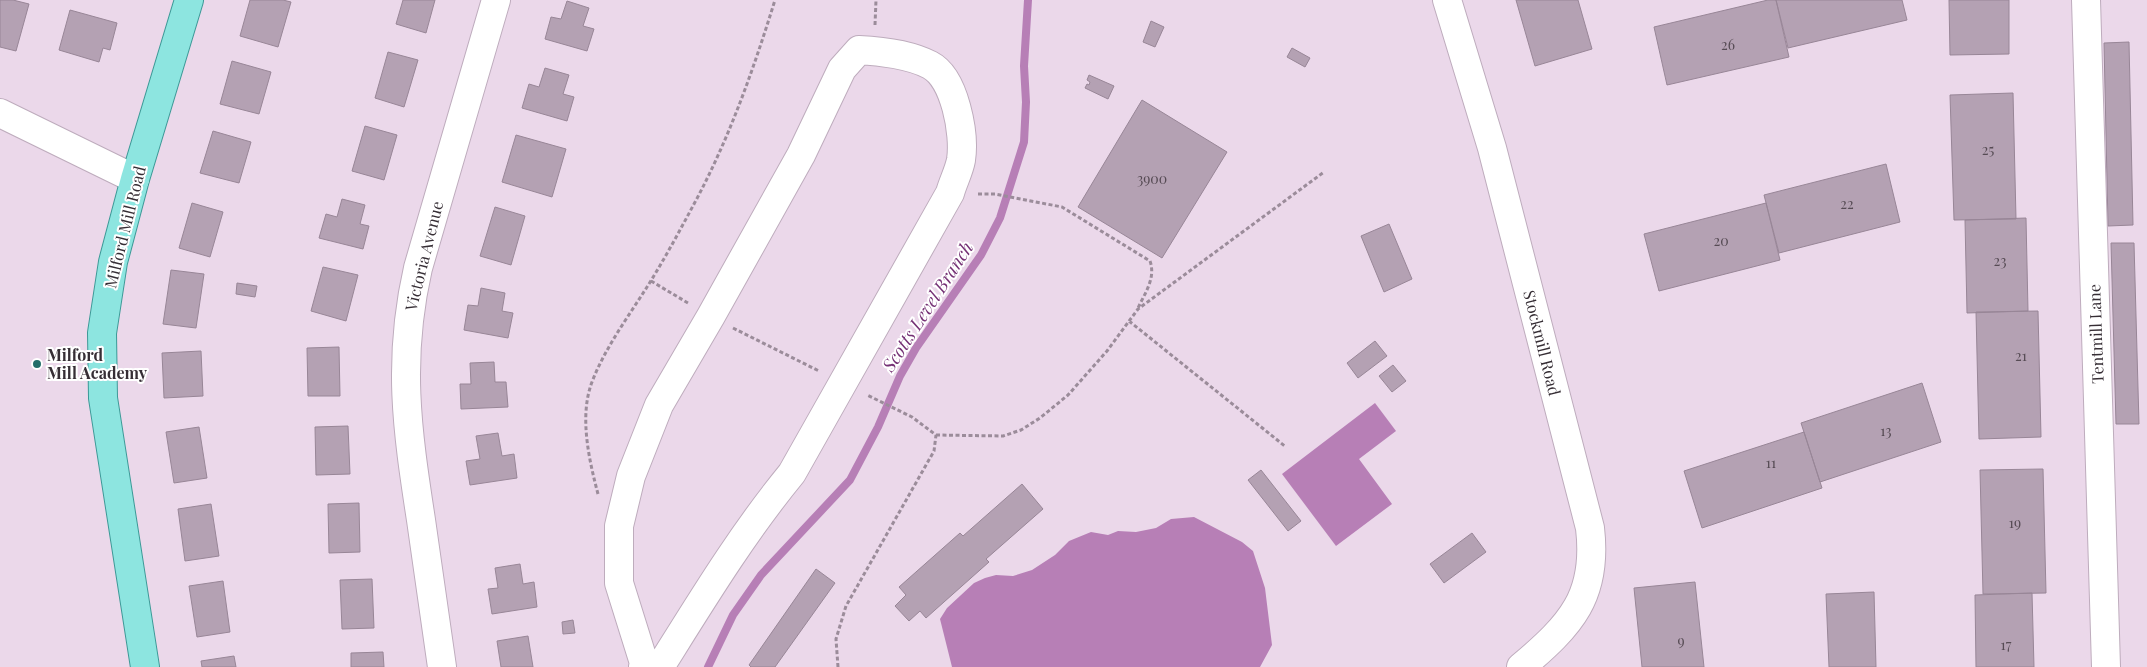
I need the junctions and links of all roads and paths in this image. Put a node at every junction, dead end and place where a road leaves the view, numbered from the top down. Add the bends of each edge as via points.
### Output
1 (189, 0) edge
2 (496, 0) edge
3 (775, 0) edge
4 (1448, 0) edge
5 (2086, 0) edge
6 (0, 113) edge
7 (1324, 172) dead end
8 (135, 179) junction
9 (995, 194) dead end
10 (651, 281) junction
11 (1138, 309) junction
12 (711, 316) junction
13 (1129, 321) junction
14 (854, 388) junction
15 (936, 435) junction
16 (1286, 447) dead end
17 (619, 526) junction
18 (145, 667) edge
19 (442, 667) edge
20 (644, 667) edge
21 (660, 667) edge
22 (838, 667) edge
23 (1522, 667) edge
24 (2106, 667) edge

1 - 8 main road, Milford Mill Road
2 - 19 street, Victoria Avenue via 418,268 406,351 408,432
3 - 10 path via 724,145
4 - 23 street, Stockmill Road via 1492,148 1592,546 1587,588 1579,606 1560,631
5 - 24 street, Tentmill Lane
6 - 8 street
7 - 11 path
8 - 18 main road, Milford Mill Road via 113,262 104,324 103,398
9 - 11 path via 1062,207 1150,261 1153,269 1151,281
10 - 12 path
10 - 17 path via 616,336 592,383 586,413 593,476 601,504
11 - 13 path
12 - 14 path
12 - 14 street via 800,155 842,69 859,50 888,52 931,65 949,84 960,118 961,159 950,193
12 - 17 street via 659,405 631,476
13 - 15 path via 1068,395 1021,430 1002,436
13 - 16 path
14 - 15 path via 903,413
14 - 21 street via 759,513
15 - 22 path via 934,451 846,606 836,639
17 - 20 street via 619,583

